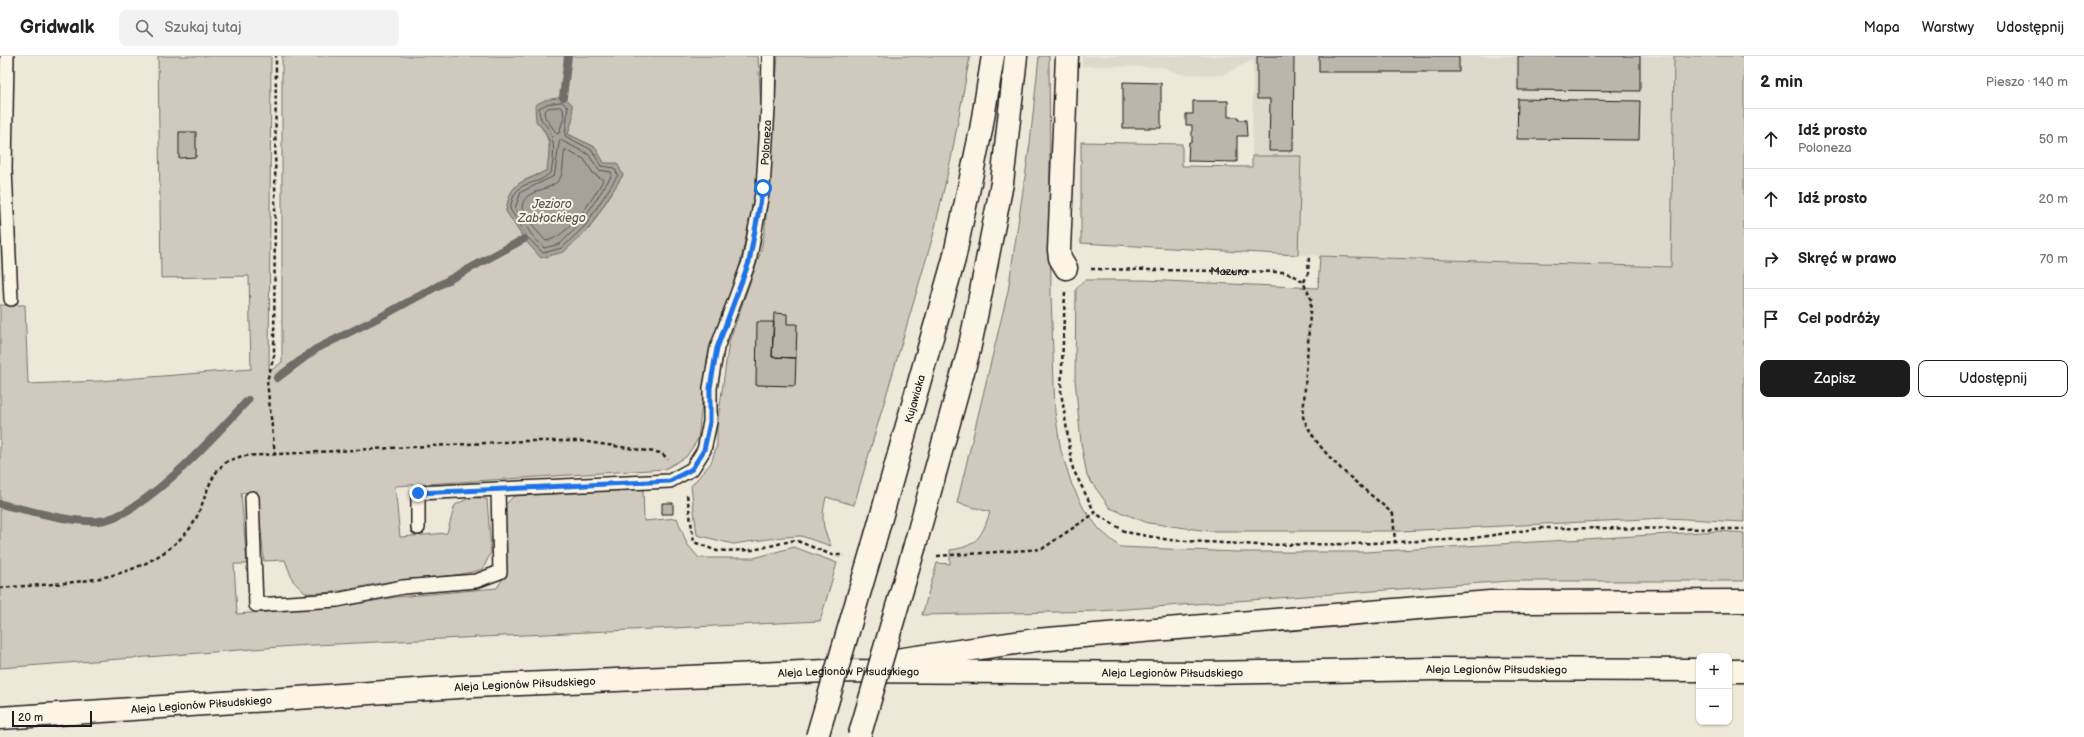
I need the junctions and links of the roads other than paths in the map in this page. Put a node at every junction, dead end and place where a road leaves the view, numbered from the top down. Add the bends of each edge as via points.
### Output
1 (7, 56) edge
2 (769, 56) edge
3 (993, 56) edge
4 (1016, 56) edge
5 (1067, 56) edge
6 (1066, 268) road end
7 (11, 299) dead end
8 (498, 489) junction
9 (252, 498) dead end
10 (418, 528) dead end
11 (1744, 600) edge
12 (1696, 670) edge
13 (826, 671) junction
14 (1732, 671) edge
15 (1744, 671) edge
16 (0, 718) edge
17 (817, 737) edge
18 (859, 737) edge

1 - 7 lane via 5,169
2 - 8 lane, Poloneza via 761,196 749,262 717,348 710,388 710,422 704,450 692,469 670,481
3 - 17 main road, Kujawiaka, bridge via 981,130 954,259
4 - 18 main road, bridge via 1003,176 969,350
5 - 6 main road via 1059,250
8 - 9 lane via 500,572 476,580 403,587 337,600 256,605
8 - 10 lane via 418,493
11 - 13 main road via 1490,602 1036,640
12 - 13 main road, Aleja Legionów Piłsudskiego via 1433,669 1202,673
13 - 16 main road, Aleja Legionów Piłsudskiego via 473,686
14 - 15 main road

